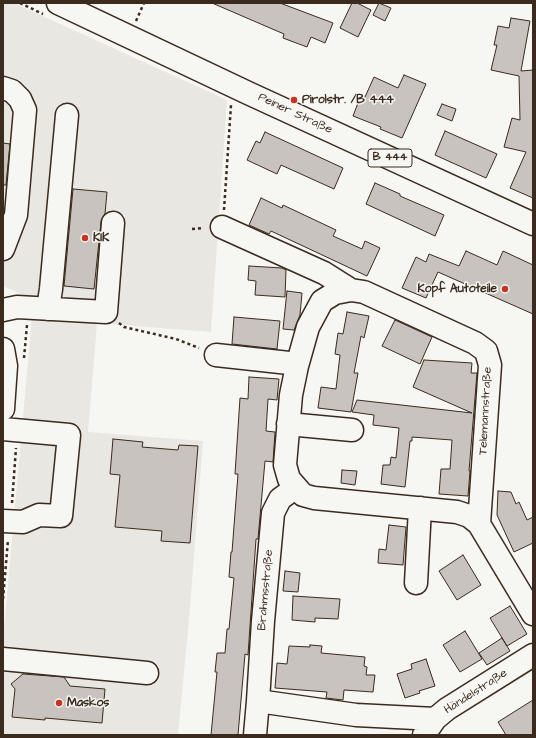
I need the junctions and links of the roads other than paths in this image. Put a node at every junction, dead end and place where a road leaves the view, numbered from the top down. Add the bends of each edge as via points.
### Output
1 (58, 3) edge
2 (3, 88) edge
3 (67, 116) dead end
4 (8, 222) edge
5 (113, 223) dead end
6 (533, 224) edge
7 (222, 227) road end
8 (3, 249) edge
9 (351, 290) junction
10 (10, 309) edge
11 (48, 309) junction
12 (3, 349) edge
13 (216, 355) road end
14 (297, 366) junction
15 (3, 409) edge
16 (288, 424) junction
17 (10, 430) edge
18 (352, 430) dead end
19 (295, 488) junction
20 (420, 508) junction
21 (6, 521) edge
22 (479, 524) junction
23 (416, 583) dead end
24 (533, 614) edge
25 (533, 655) edge
26 (3, 659) edge
27 (147, 673) dead end
28 (258, 701) junction
29 (430, 727) edge
30 (255, 735) edge

1 - 6 street, Peiner Straße / B 444
2 - 4 street via 20,99 24,110 16,215
3 - 11 street
4 - 8 street
5 - 11 street via 106,312
7 - 9 street, Telemannstraße via 324,272
9 - 14 street, Telemannstraße via 335,293 322,301 308,327
9 - 22 street, Telemannstraße via 364,292 475,342 486,351 490,365
10 - 11 street
12 - 15 street via 6,366
13 - 14 street
14 - 16 street, Telemannstraße
16 - 18 street
16 - 19 street, Telemannstraße via 285,465
17 - 21 street via 69,435 61,516 39,516 23,522
19 - 20 street via 303,495 314,498
19 - 28 street, Brahmsstraße via 280,499 273,513
20 - 22 street via 457,512
20 - 23 street
22 - 24 street
25 - 29 street, Händelstraße via 459,701
26 - 27 street
28 - 29 street
28 - 30 street, Brahmsstraße

